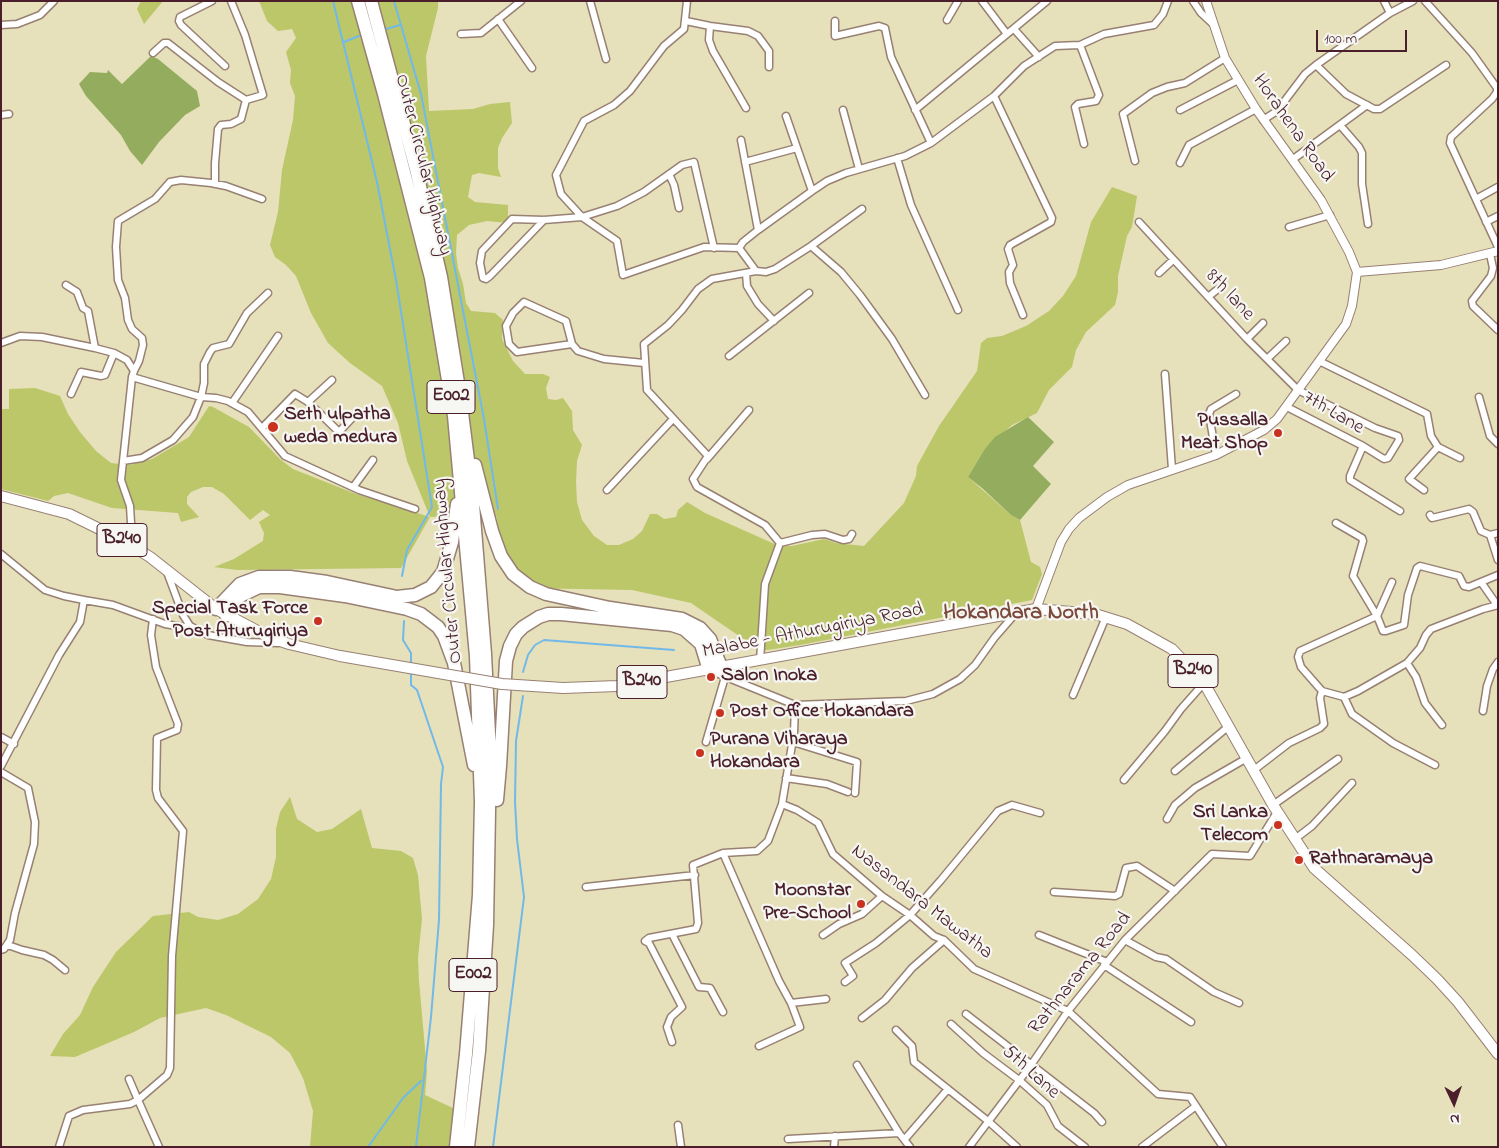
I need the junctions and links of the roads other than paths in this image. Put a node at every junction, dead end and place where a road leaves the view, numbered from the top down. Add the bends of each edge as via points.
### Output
1 (54, 1) edge
2 (212, 1) edge
3 (231, 1) edge
4 (358, 1) edge
5 (371, 1) edge
6 (521, 1) edge
7 (590, 1) edge
8 (687, 1) edge
9 (958, 1) edge
10 (982, 1) edge
11 (1047, 1) edge
12 (1168, 1) edge
13 (1194, 1) edge
14 (1206, 1) edge
15 (1384, 1) edge
16 (1413, 1) edge
17 (1425, 1) edge
18 (1390, 13) junction
19 (498, 19) junction
20 (947, 20) dead end
21 (686, 21) junction
22 (835, 21) dead end
23 (1, 25) edge
24 (1215, 25) junction
25 (710, 26) junction
26 (1014, 28) junction
27 (461, 34) dead end
28 (1007, 34) junction
29 (1080, 45) junction
30 (153, 53) dead end
31 (1040, 57) junction
32 (1225, 58) junction
33 (606, 59) dead end
34 (1316, 65) junction
35 (1446, 65) dead end
36 (225, 66) dead end
37 (769, 67) dead end
38 (532, 68) dead end
39 (1238, 80) junction
40 (994, 96) junction
41 (246, 100) junction
42 (1367, 105) junction
43 (746, 108) dead end
44 (843, 110) dead end
45 (916, 110) junction
46 (1180, 110) dead end
47 (1256, 110) junction
48 (9, 114) dead end
49 (1, 115) edge
50 (786, 116) dead end
51 (1263, 120) junction
52 (1340, 126) junction
53 (741, 140) dead end
54 (931, 143) junction
55 (1084, 144) dead end
56 (797, 148) junction
57 (897, 158) junction
58 (1292, 160) junction
59 (1135, 161) dead end
60 (745, 162) junction
61 (1180, 163) dead end
62 (859, 169) junction
63 (669, 174) junction
64 (215, 184) junction
65 (1498, 187) edge
66 (812, 190) junction
67 (262, 198) dead end
68 (1476, 199) junction
69 (679, 208) dead end
70 (862, 209) dead end
71 (1330, 215) junction
72 (1498, 216) edge
73 (582, 218) junction
74 (544, 220) junction
75 (1139, 222) dead end
76 (1486, 222) junction
77 (1368, 224) dead end
78 (1289, 227) dead end
79 (758, 230) junction
80 (811, 246) junction
81 (1498, 247) edge
82 (714, 248) junction
83 (738, 248) junction
84 (1494, 252) edge
85 (1173, 260) junction
86 (756, 271) junction
87 (1357, 272) junction
88 (746, 273) junction
89 (1159, 273) dead end
90 (66, 285) dead end
91 (1218, 289) dead end
92 (268, 293) dead end
93 (809, 293) dead end
94 (1208, 297) junction
95 (958, 310) dead end
96 (1023, 315) dead end
97 (774, 321) junction
98 (1263, 323) dead end
99 (1498, 330) edge
100 (278, 336) dead end
101 (1247, 339) junction
102 (1286, 340) dead end
103 (1, 344) edge
104 (572, 344) junction
105 (95, 348) junction
106 (114, 353) junction
107 (729, 356) dead end
108 (1267, 359) junction
109 (1320, 361) junction
110 (644, 363) junction
111 (133, 374) junction
112 (1165, 374) dead end
113 (332, 380) dead end
114 (1298, 390) junction
115 (71, 394) dead end
116 (1236, 394) dead end
117 (925, 395) dead end
118 (1479, 396) dead end
119 (201, 397) junction
120 (308, 402) junction
121 (232, 404) junction
122 (1287, 407) junction
123 (749, 410) dead end
124 (355, 415) dead end
125 (462, 416) junction
126 (673, 419) junction
127 (262, 428) junction
128 (1498, 444) edge
129 (1362, 446) junction
130 (1438, 447) junction
131 (1216, 454) junction
132 (1460, 458) dead end
133 (707, 459) junction
134 (373, 460) dead end
135 (123, 462) junction
136 (1172, 469) junction
137 (459, 482) junction
138 (354, 486) junction
139 (607, 490) dead end
140 (1424, 490) dead end
141 (1, 496) edge
142 (415, 509) dead end
143 (1400, 511) dead end
144 (1430, 515) dead end
145 (1336, 523) dead end
146 (1498, 533) edge
147 (852, 534) dead end
148 (1490, 535) junction
149 (126, 542) junction
150 (780, 543) junction
151 (1, 554) edge
152 (1498, 560) edge
153 (167, 572) junction
154 (1498, 574) edge
155 (1392, 582) dead end
156 (1481, 582) junction
157 (84, 600) junction
158 (1497, 605) edge
159 (1036, 609) junction
160 (221, 612) junction
161 (1016, 613) junction
162 (1376, 616) junction
163 (1106, 617) junction
164 (153, 619) junction
165 (190, 626) junction
166 (284, 643) junction
167 (760, 661) junction
168 (1498, 662) edge
169 (1407, 663) junction
170 (718, 671) junction
171 (1204, 683) junction
172 (1322, 691) junction
173 (1073, 696) dead end
174 (1344, 696) junction
175 (795, 705) junction
176 (1483, 711) dead end
177 (1442, 725) dead end
178 (1228, 726) junction
179 (1, 737) edge
180 (706, 742) dead end
181 (793, 742) junction
182 (14, 744) junction
183 (1247, 758) junction
184 (1338, 759) dead end
185 (1435, 765) dead end
186 (1, 766) edge
187 (1254, 770) junction
188 (1175, 771) dead end
189 (1, 772) edge
190 (786, 778) junction
191 (1124, 780) dead end
192 (1352, 784) dead end
193 (481, 802) junction
194 (782, 804) junction
195 (1275, 808) junction
196 (1040, 813) dead end
197 (1167, 819) dead end
198 (1296, 839) junction
199 (723, 854) junction
200 (489, 870) junction
201 (695, 875) junction
202 (586, 887) dead end
203 (1175, 891) junction
204 (1054, 892) dead end
205 (882, 896) junction
206 (910, 915) junction
207 (672, 934) junction
208 (823, 935) dead end
209 (1039, 935) dead end
210 (944, 940) junction
211 (1125, 940) junction
212 (4, 948) edge
213 (1106, 964) junction
214 (65, 970) dead end
215 (845, 982) dead end
216 (826, 999) dead end
217 (791, 1003) junction
218 (1239, 1003) dead end
219 (1068, 1011) junction
220 (724, 1012) dead end
221 (966, 1014) dead end
222 (862, 1018) dead end
223 (1191, 1022) dead end
224 (951, 1024) dead end
225 (896, 1030) dead end
226 (672, 1042) dead end
227 (759, 1046) dead end
228 (1498, 1054) edge
229 (856, 1064) dead end
230 (1032, 1064) junction
231 (129, 1079) dead end
232 (1019, 1080) junction
233 (948, 1089) junction
234 (138, 1100) junction
235 (1196, 1106) junction
236 (988, 1121) junction
237 (1102, 1122) dead end
238 (678, 1125) dead end
239 (899, 1133) junction
240 (835, 1136) junction
241 (788, 1139) dead end
242 (905, 1140) junction
243 (59, 1147) edge
244 (159, 1147) edge
245 (456, 1147) edge
246 (468, 1147) edge
247 (681, 1147) edge
248 (834, 1147) edge
249 (910, 1147) edge
250 (969, 1147) edge
251 (1017, 1147) edge
252 (1086, 1147) edge
253 (1142, 1147) edge
254 (1223, 1147) edge

1 - 23 street via 40,15 17,24
2 - 36 street via 180,17 179,21
3 - 41 street via 263,91 263,95
4 - 137 highway, Outer Circular Highway / E002 via 431,278 452,408
5 - 125 highway, Outer Circular Highway / E002 via 441,277
6 - 19 street
7 - 33 street
8 - 21 street
9 - 20 street
10 - 28 street
11 - 26 street
12 - 29 street via 1154,25 1104,34
13 - 24 street via 1201,13
14 - 24 street, Horahena Road
15 - 18 street
16 - 18 street
17 - 68 street via 1472,53 1496,88 1492,99 1450,137
18 - 34 street
19 - 27 street via 481,33
19 - 38 street
21 - 25 street
21 - 73 street via 684,29 664,46 630,91 614,105 584,121 556,175 561,194
22 - 45 street via 835,36 879,26 885,28 891,57
24 - 32 street, Horahena Road
25 - 37 street via 748,31 758,36 769,51
25 - 43 street via 708,40
26 - 28 street
26 - 31 street
28 - 45 street
29 - 31 street via 1055,46
29 - 55 street via 1099,95 1096,101 1075,107
30 - 41 street via 168,42
31 - 40 street via 1024,66
32 - 39 street, Horahena Road
32 - 59 street via 1185,83 1152,93 1123,114
34 - 42 street via 1346,94
34 - 51 street via 1305,74 1277,111
35 - 42 street via 1380,109
39 - 46 street
39 - 47 street, Horahena Road
40 - 54 street
40 - 96 street via 1052,218 1008,249 1013,265 1009,272 1010,283
41 - 64 street via 241,119 220,125 218,129
42 - 52 street
44 - 62 street
45 - 54 street
47 - 51 street, Horahena Road
47 - 61 street via 1188,145
48 - 49 street
50 - 56 street
51 - 58 street, Horahena Road
52 - 58 street
52 - 77 street via 1362,153 1362,184
53 - 60 street
54 - 57 street
56 - 60 street
56 - 66 street
57 - 62 street
57 - 95 street via 911,205
58 - 71 street, Horahena Road
60 - 79 street
62 - 66 street
63 - 69 street
63 - 73 street via 644,192
63 - 82 street via 694,162
64 - 67 street
64 - 111 street via 170,182 155,199 118,221 118,280 128,320 142,338 143,345
65 - 68 street
66 - 79 street
68 - 76 street
70 - 80 street
71 - 78 street
71 - 87 street, Horahena Road
72 - 76 street
73 - 74 street
73 - 82 street via 617,240 623,275 704,247
74 - 74 street via 490,276 483,278 482,251 512,220
75 - 85 street, 8th lane
76 - 81 street
79 - 83 street
80 - 86 street via 775,269
80 - 117 street via 841,272 860,295 892,339
82 - 83 street
83 - 86 street
84 - 87 street via 1441,265
84 - 99 street via 1492,276 1472,301 1473,306
85 - 89 street
85 - 94 street, 8th lane
86 - 88 street
87 - 109 street via 1346,324
88 - 97 street via 747,286
88 - 110 street via 712,279 698,289 673,320 644,344
90 - 105 street via 77,292 82,308 88,311
91 - 94 street
92 - 119 street via 247,313 230,344 213,348 210,352 204,364
93 - 97 street
94 - 101 street, 8th lane
97 - 107 street
98 - 101 street
100 - 121 street
101 - 108 street, 8th lane
102 - 108 street
103 - 105 street via 20,336
104 - 104 street via 566,321 524,302 506,326 509,344 517,352
104 - 110 street via 578,351 604,359
105 - 106 street
106 - 111 street via 128,360
106 - 115 street via 105,375 81,372
108 - 114 street, 8th lane
109 - 114 street
109 - 130 street via 1427,414 1431,436
110 - 126 street via 647,390
111 - 119 street
111 - 135 street
112 - 136 street
113 - 120 street
114 - 122 street
114 - 129 street, 8th lane via 1398,436 1399,440 1388,458 1384,459
116 - 131 street via 1211,409 1209,414
118 - 128 street via 1490,436
119 - 121 street
119 - 135 street via 193,417 173,440 142,458
120 - 124 street via 340,432
120 - 127 street via 295,394
121 - 127 street via 248,412
122 - 129 street, 7th Lane
122 - 131 street via 1264,430
123 - 133 street
125 - 170 highway via 492,531 501,556 513,574 546,594 682,619 700,628 710,639
125 - 200 highway, Outer Circular Highway / E002 via 486,654 490,754
126 - 133 street via 708,456
126 - 139 street
127 - 138 street via 285,456
129 - 143 street, 7th Lane via 1350,480
130 - 132 street
130 - 140 street via 1409,479
131 - 136 street
133 - 150 street via 693,479 697,487 765,525
134 - 138 street
135 - 149 street via 121,480 130,506 131,523
136 - 159 street via 1128,485 1079,518 1061,542
137 - 160 highway via 447,563 431,587 415,595 397,596 308,579 259,577 240,584
137 - 193 highway, Outer Circular Highway / E002 via 476,656
138 - 142 street
141 - 149 main road, Malabe - Athurugiriya Road / B240 via 69,514
144 - 148 street via 1432,518 1469,509 1482,531
145 - 162 street via 1362,538 1353,576
146 - 148 street
147 - 150 street via 843,540 825,534
148 - 152 street
149 - 153 main road, Malabe - Athurugiriya Road / B240
150 - 167 street via 765,584
151 - 157 street via 45,590
153 - 160 main road, Malabe - Athurugiriya Road / B240
153 - 165 street
154 - 156 street
155 - 162 street
156 - 158 street
156 - 162 street via 1464,586 1458,576 1420,566 1408,595 1404,625 1383,631
157 - 164 street via 113,605
157 - 182 street via 80,622 58,655
158 - 169 street via 1431,629
159 - 161 main road, Malabe - Athurugiriya Road / B240
159 - 163 main road, Malabe - Athurugiriya Road / B240
160 - 166 main road, Malabe - Athurugiriya Road / B240
160 - 193 highway via 240,596 259,587 280,587 345,596 421,614 441,631 454,663
161 - 167 main road, Malabe - Athurugiriya Road / B240
161 - 175 street via 960,679 933,694 906,700
162 - 172 street via 1300,650 1301,667
163 - 171 main road, Malabe - Athurugiriya Road / B240 via 1127,624 1172,649
163 - 173 street
164 - 165 street via 165,624
164 - 234 street via 151,635 156,667 178,724 177,730 157,738 156,790 158,798 183,831 172,956 170,1068 167,1075
165 - 166 street via 208,635 247,642
166 - 170 main road, Malabe - Athurugiriya Road / B240, bridge via 502,684 563,688 618,686
167 - 170 main road, Malabe - Athurugiriya Road / B240
168 - 176 street via 1487,686
169 - 174 street
169 - 177 street via 1425,703
170 - 175 street
170 - 180 street
170 - 200 highway via 700,644 684,629 672,626 548,614 523,626 510,646 506,661 500,766
171 - 178 main road, Malabe - Athurugiriya Road / B240
171 - 191 street
172 - 174 street
172 - 187 street via 1324,724 1289,743
174 - 185 street via 1352,714 1393,743
175 - 181 street
178 - 183 main road, Malabe - Athurugiriya Road / B240
178 - 188 street
179 - 182 street
181 - 190 street
181 - 190 street via 857,762 852,792
182 - 186 street
183 - 187 main road, Malabe - Athurugiriya Road / B240
183 - 197 street via 1195,788 1175,805
184 - 195 street
187 - 195 main road, Malabe - Athurugiriya Road / B240
189 - 212 street via 28,788 35,822 34,844 10,940
190 - 194 street
192 - 198 street
193 - 245 highway, Outer Circular Highway / E002 via 479,894
194 - 199 street via 768,841 757,851
194 - 205 street, Nasandara Mawatha via 818,823 833,854
195 - 198 main road, Malabe - Athurugiriya Road / B240
195 - 203 street, Rathnarama Road via 1250,856 1212,854
196 - 206 street via 1012,805 998,811
198 - 228 main road, Malabe - Athurugiriya Road / B240 via 1321,876 1437,979
199 - 201 street via 693,865
199 - 217 street
200 - 246 highway, Outer Circular Highway / E002 via 479,1051
201 - 202 street
201 - 207 street via 696,929
203 - 204 street via 1137,866 1126,868 1119,894 1115,896
203 - 211 street, Rathnarama Road
205 - 206 street, Nasandara Mawatha
205 - 208 street via 862,914
206 - 210 street, Nasandara Mawatha via 934,936
206 - 215 street via 876,944 845,963 852,976
207 - 220 street via 699,987 710,988
207 - 226 street via 649,938 645,942 649,943 682,1006 671,1017 667,1027
209 - 213 street
210 - 219 street, Nasandara Mawatha via 974,969
210 - 222 street via 912,968 885,1000
211 - 213 street, Rathnarama Road
211 - 218 street via 1166,959 1214,992
212 - 214 street via 44,955
213 - 219 street, Rathnarama Road
213 - 223 street
216 - 217 street
217 - 227 street via 800,1027
219 - 230 street, Rathnarama Road
219 - 235 street, Nasandara Mawatha via 1158,1094 1190,1097
221 - 230 street
224 - 232 street, 5th Lane
225 - 233 street via 912,1046 914,1062
229 - 239 street
230 - 232 street, Rathnarama Road
230 - 237 street
231 - 234 street
232 - 236 street, Rathnarama Road
232 - 252 street, 5th Lane via 1047,1105 1058,1126
233 - 236 street
233 - 242 street
234 - 243 street via 69,1116
234 - 244 street
235 - 253 street
235 - 254 street
236 - 250 street, Rathnarama Road
236 - 251 street
238 - 247 street
239 - 240 street
239 - 242 street
240 - 241 street
240 - 248 street
242 - 249 street

